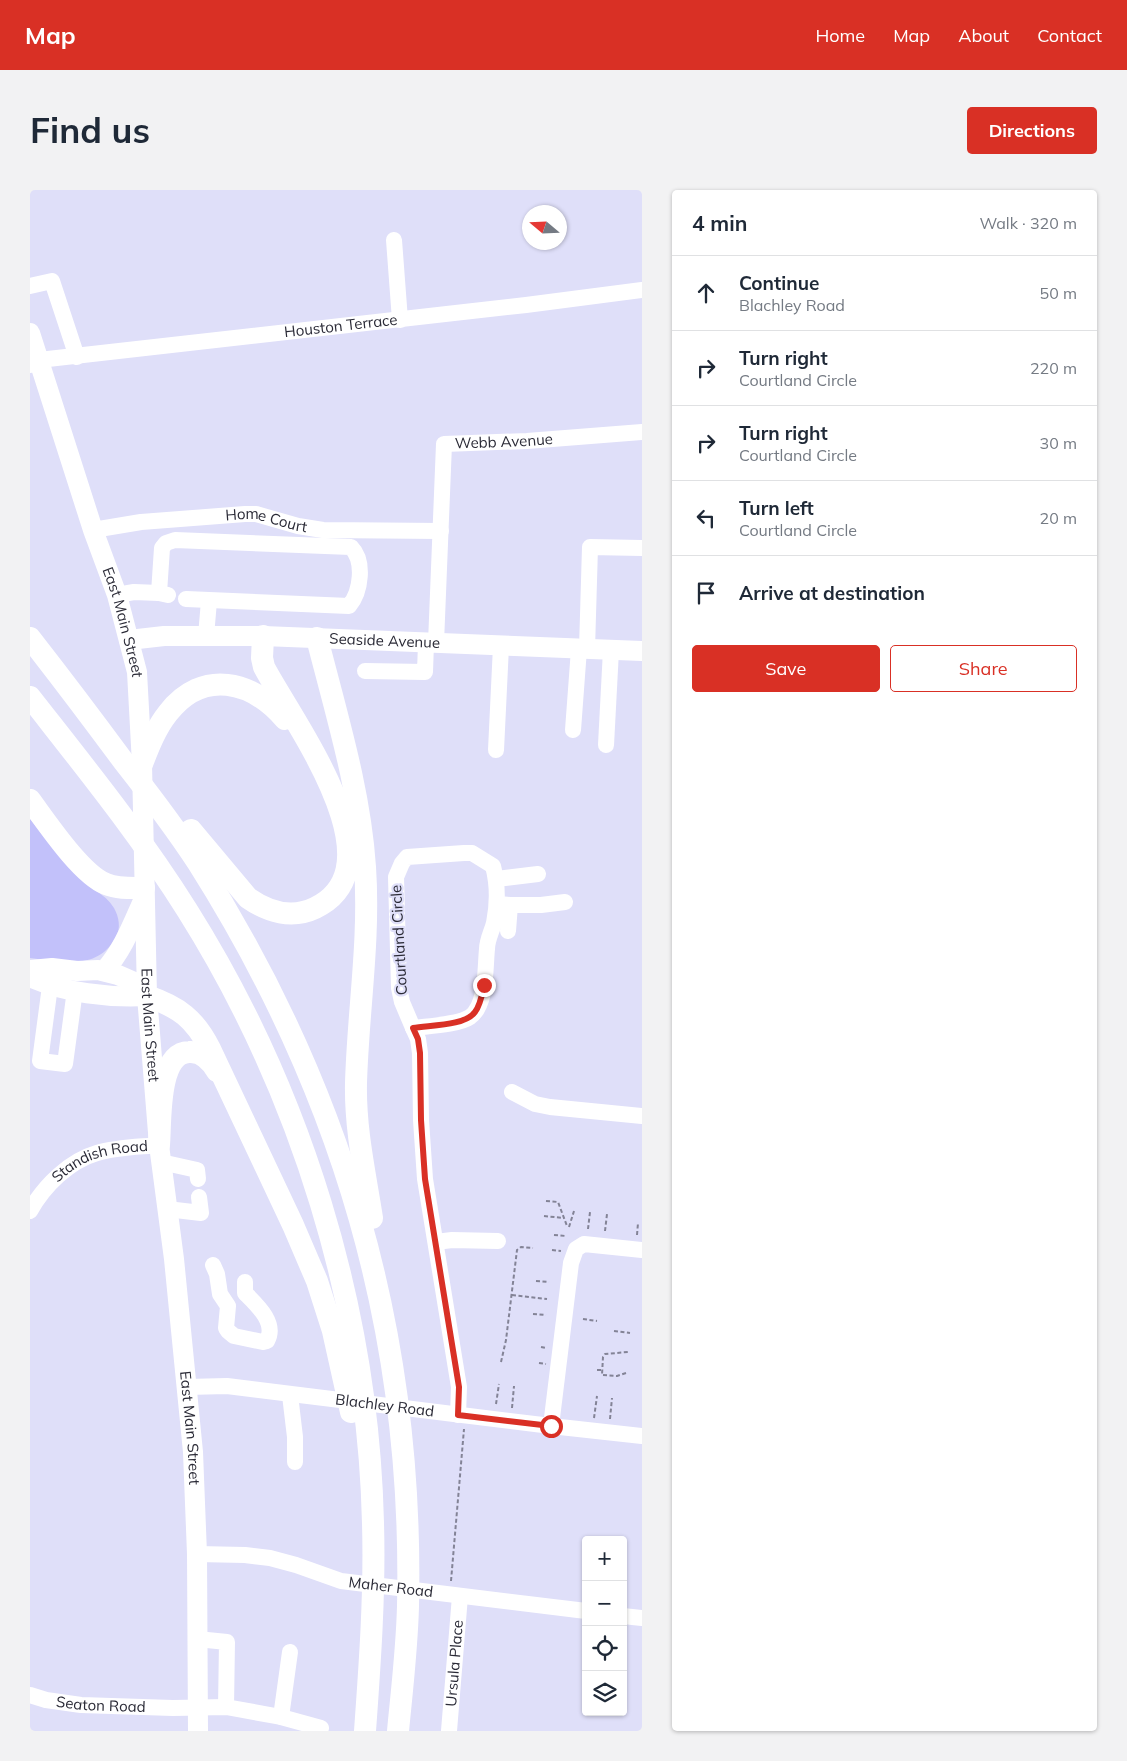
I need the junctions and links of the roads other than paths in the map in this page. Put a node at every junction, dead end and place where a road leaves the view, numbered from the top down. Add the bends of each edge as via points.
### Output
1 (394, 240) dead end
2 (30, 286) edge
3 (642, 290) edge
4 (400, 320) junction
5 (30, 333) edge
6 (76, 357) junction
7 (34, 363) edge
8 (642, 432) edge
9 (93, 530) junction
10 (440, 531) junction
11 (642, 548) edge
12 (117, 595) junction
13 (186, 599) dead end
14 (209, 601) junction
15 (206, 636) junction
16 (263, 636) junction
17 (30, 638) edge
18 (317, 638) junction
19 (129, 640) junction
20 (431, 643) junction
21 (501, 646) junction
22 (583, 649) junction
23 (611, 650) junction
24 (642, 651) edge
25 (365, 671) dead end
26 (30, 696) edge
27 (573, 730) dead end
28 (606, 745) dead end
29 (496, 750) dead end
30 (141, 755) junction
31 (315, 757) junction
32 (30, 800) edge
33 (538, 874) dead end
34 (496, 879) junction
35 (144, 888) junction
36 (565, 902) dead end
37 (503, 904) junction
38 (30, 970) edge
39 (104, 971) junction
40 (30, 977) edge
41 (51, 977) junction
42 (75, 990) junction
43 (147, 996) junction
44 (413, 1028) junction
45 (512, 1092) dead end
46 (642, 1116) edge
47 (249, 1132) junction
48 (160, 1154) junction
49 (198, 1179) dead end
50 (200, 1197) dead end
51 (167, 1209) junction
52 (30, 1211) edge
53 (498, 1241) dead end
54 (436, 1242) junction
55 (639, 1243) edge
56 (213, 1264) dead end
57 (245, 1282) dead end
58 (380, 1303) junction
59 (187, 1387) junction
60 (290, 1395) junction
61 (461, 1422) junction
62 (551, 1426) junction
63 (642, 1436) edge
64 (295, 1462) dead end
65 (373, 1520) junction
66 (197, 1554) junction
67 (455, 1591) junction
68 (582, 1611) edge
69 (627, 1616) edge
70 (642, 1618) edge
71 (197, 1639) junction
72 (290, 1652) dead end
73 (30, 1695) edge
74 (198, 1706) junction
75 (226, 1706) junction
76 (281, 1717) junction
77 (321, 1728) dead end
78 (198, 1731) edge
79 (365, 1731) edge
80 (398, 1731) edge
81 (449, 1731) edge

1 - 4 street
2 - 6 street via 52,281
3 - 4 street, Houston Terrace
4 - 6 street, Houston Terrace
5 - 7 main road, East Main Street
6 - 7 street, Houston Terrace
7 - 9 main road, East Main Street
8 - 10 street, Webb Avenue via 444,444
9 - 10 street, Home Court via 141,522 256,514 323,530
9 - 12 main road, East Main Street
10 - 20 street, Webb Avenue
11 - 22 street via 590,547
12 - 14 street via 134,592 163,594 162,548 175,540 350,547 358,558 360,570 356,594 348,606
12 - 19 main road, East Main Street
13 - 14 street
14 - 15 street
15 - 16 main road, Seaside Avenue
15 - 19 main road, Seaside Avenue
16 - 18 main road, Seaside Avenue
16 - 31 highway via 264,667
17 - 31 highway via 239,889 258,905 281,914 305,912 325,902 336,893 347,869 345,826 334,792
17 - 58 highway via 171,824 219,897 263,974 301,1053 333,1135 360,1218
18 - 20 main road, Seaside Avenue
18 - 58 highway via 354,791 365,866 366,936 356,1106
19 - 30 main road, East Main Street via 137,672
20 - 21 main road, Seaside Avenue
20 - 25 street, Webb Avenue via 425,672
21 - 22 main road, Seaside Avenue
21 - 29 street
22 - 23 main road, Seaside Avenue
22 - 27 street
23 - 24 main road, Seaside Avenue
23 - 28 street
26 - 65 highway via 140,840 188,911 250,1023 284,1102 314,1184 347,1307 366,1426
30 - 31 highway via 174,706 189,693 217,685 238,686 264,699
30 - 35 main road, East Main Street
32 - 35 highway via 83,868 96,879 111,886
33 - 34 street
34 - 37 street
34 - 44 street, Courtland Circle via 493,866 472,853 407,857 402,862 396,877 399,988
35 - 39 main road via 125,941
35 - 43 main road, East Main Street
36 - 37 street
37 - 44 street via 505,931 487,946 482,998 475,1013 461,1021
38 - 41 main road
39 - 41 main road via 77,971
39 - 43 main road via 134,982
40 - 41 main road
41 - 42 main road
41 - 42 street via 40,1061 65,1064
42 - 43 main road
43 - 47 highway via 181,1011 198,1028
43 - 48 main road, East Main Street
44 - 54 street, Courtland Circle via 420,1053 425,1179
45 - 46 street via 535,1104 550,1107
47 - 48 highway via 210,1061 198,1053 183,1053 168,1068 163,1088
47 - 65 highway via 307,1257 326,1307
48 - 49 street, Standish Road via 197,1170
48 - 51 main road, East Main Street
48 - 52 street, Standish Road via 112,1150 83,1159 50,1184
50 - 51 street via 201,1213
51 - 59 main road, East Main Street
53 - 54 street
54 - 61 street, Courtland Circle via 459,1387
55 - 62 street via 584,1244 576,1249 571,1263
56 - 57 street via 220,1294 228,1306 228,1331 234,1336 267,1341 270,1332 265,1314 246,1293
58 - 80 highway via 400,1425 407,1521 408,1608
59 - 60 street, Blachley Road via 227,1386
59 - 66 main road, East Main Street via 194,1452
60 - 61 street, Blachley Road via 416,1410
60 - 64 street
61 - 62 street, Blachley Road
62 - 63 street, Blachley Road
65 - 79 highway via 373,1607
66 - 67 street, Maher Road via 270,1558 341,1581 426,1592
66 - 71 main road, East Main Street
67 - 68 street, Maher Road
67 - 81 street, Ursula Place
69 - 70 street
71 - 74 main road, East Main Street
71 - 75 street via 227,1642
72 - 76 street
73 - 74 street, Seaton Road via 81,1705
74 - 75 street, Seaton Road
74 - 78 main road, East Main Street
75 - 76 street, Seaton Road
76 - 77 street, Seaton Road

